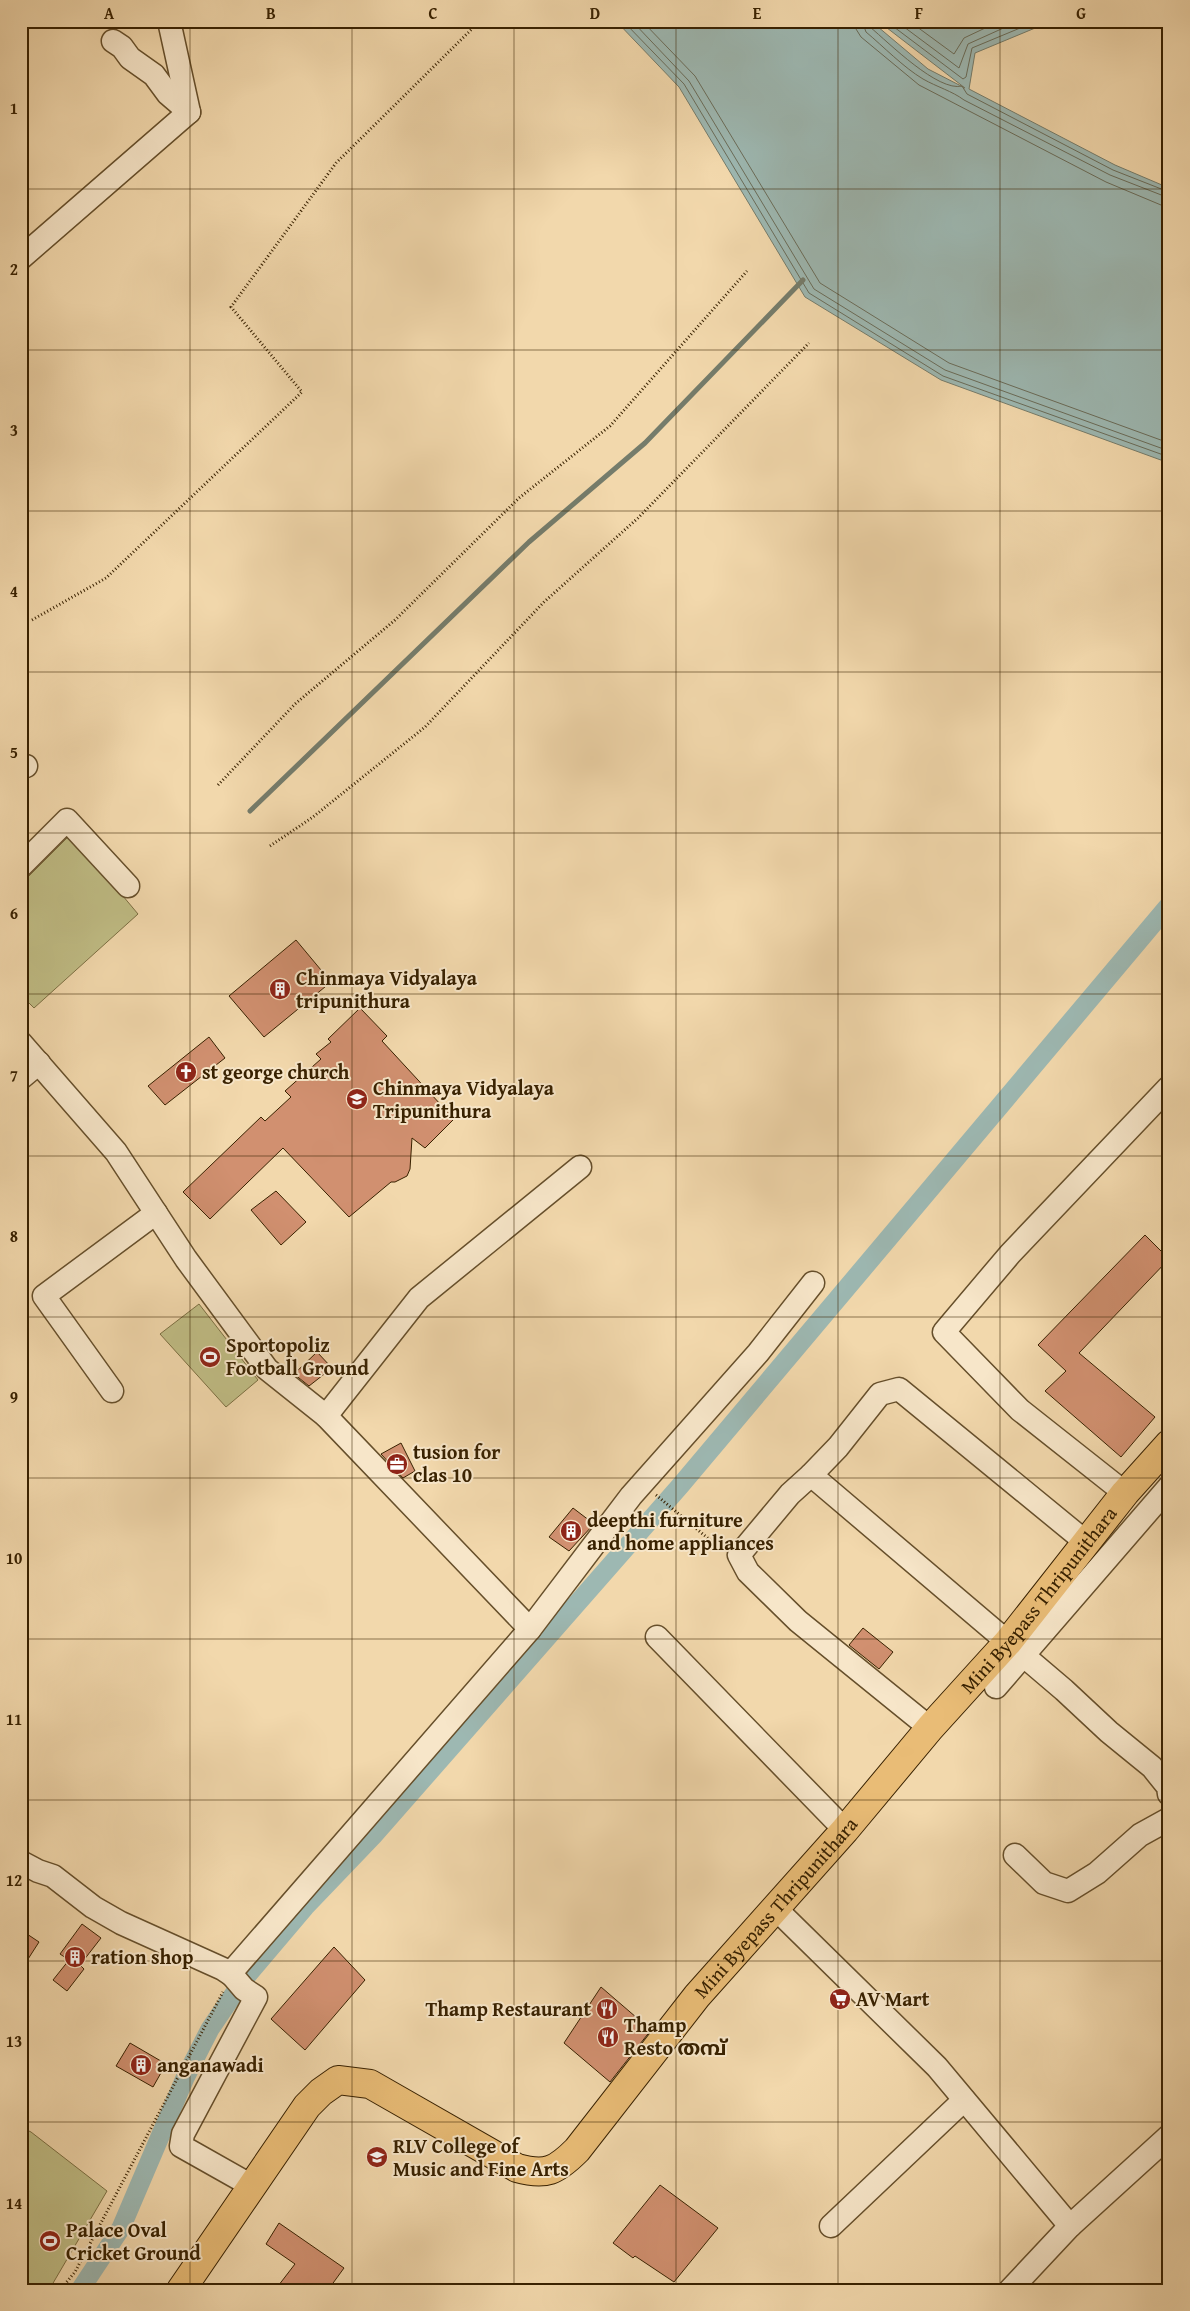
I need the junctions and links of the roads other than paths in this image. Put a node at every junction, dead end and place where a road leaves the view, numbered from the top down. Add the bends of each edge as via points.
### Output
1 (169, 21) edge
2 (113, 42) dead end
3 (189, 112) junction
4 (21, 258) edge
5 (21, 866) edge
6 (128, 886) dead end
7 (21, 1043) edge
8 (39, 1063) junction
9 (21, 1078) edge
10 (1168, 1088) edge
11 (580, 1167) dead end
12 (156, 1213) junction
13 (813, 1283) dead end
14 (112, 1391) dead end
15 (326, 1416) junction
16 (1169, 1444) edge
17 (812, 1475) junction
18 (1169, 1487) edge
19 (1125, 1493) junction
20 (1092, 1536) junction
21 (1117, 1547) junction
22 (530, 1629) junction
23 (656, 1637) dead end
24 (1016, 1649) junction
25 (996, 1687) dead end
26 (930, 1728) junction
27 (1169, 1794) edge
28 (1169, 1819) edge
29 (845, 1830) junction
30 (1015, 1855) dead end
31 (21, 1862) edge
32 (775, 1908) junction
33 (237, 1982) junction
34 (964, 2100) junction
35 (1169, 2136) edge
36 (252, 2186) junction
37 (831, 2226) dead end
38 (1070, 2226) junction
39 (181, 2290) edge
40 (1010, 2290) edge

1 - 3 street
2 - 3 street via 154,75 168,94
3 - 4 street
5 - 6 street via 67,820
7 - 8 street
8 - 9 street
8 - 12 street via 116,1152
10 - 19 street via 1010,1254 944,1332 1020,1410
11 - 15 street via 419,1298
12 - 14 street via 44,1296
12 - 15 street via 267,1369
13 - 22 street via 758,1353 631,1496
15 - 22 street
16 - 19 main road, Mini Byepass Thripunithara
17 - 20 street via 880,1394 899,1389
17 - 24 street
17 - 26 street via 790,1494 739,1555 748,1572 798,1621
18 - 21 street
19 - 20 main road, Mini Byepass Thripunithara
20 - 21 street
20 - 24 main road, Mini Byepass Thripunithara
21 - 24 street
22 - 33 street via 239,1962
23 - 29 street
24 - 25 street
24 - 26 main road, Mini Byepass Thripunithara
24 - 27 street via 1152,1767 1168,1787
26 - 29 main road, Mini Byepass Thripunithara
28 - 30 street via 1140,1835 1097,1873 1068,1892 1044,1883
29 - 32 main road, Mini Byepass Thripunithara
31 - 33 street via 53,1876 93,1907 121,1923 224,1969
32 - 34 street via 936,2067
32 - 36 main road, Mini Byepass Thripunithara via 697,1996 577,2150 554,2170 542,2173 517,2168 370,2084 338,2080 307,2106
33 - 36 street via 256,1997 183,2134 181,2146
34 - 37 street
34 - 38 street
35 - 38 street
36 - 39 main road, Mini Byepass Thripunithara
38 - 40 street

